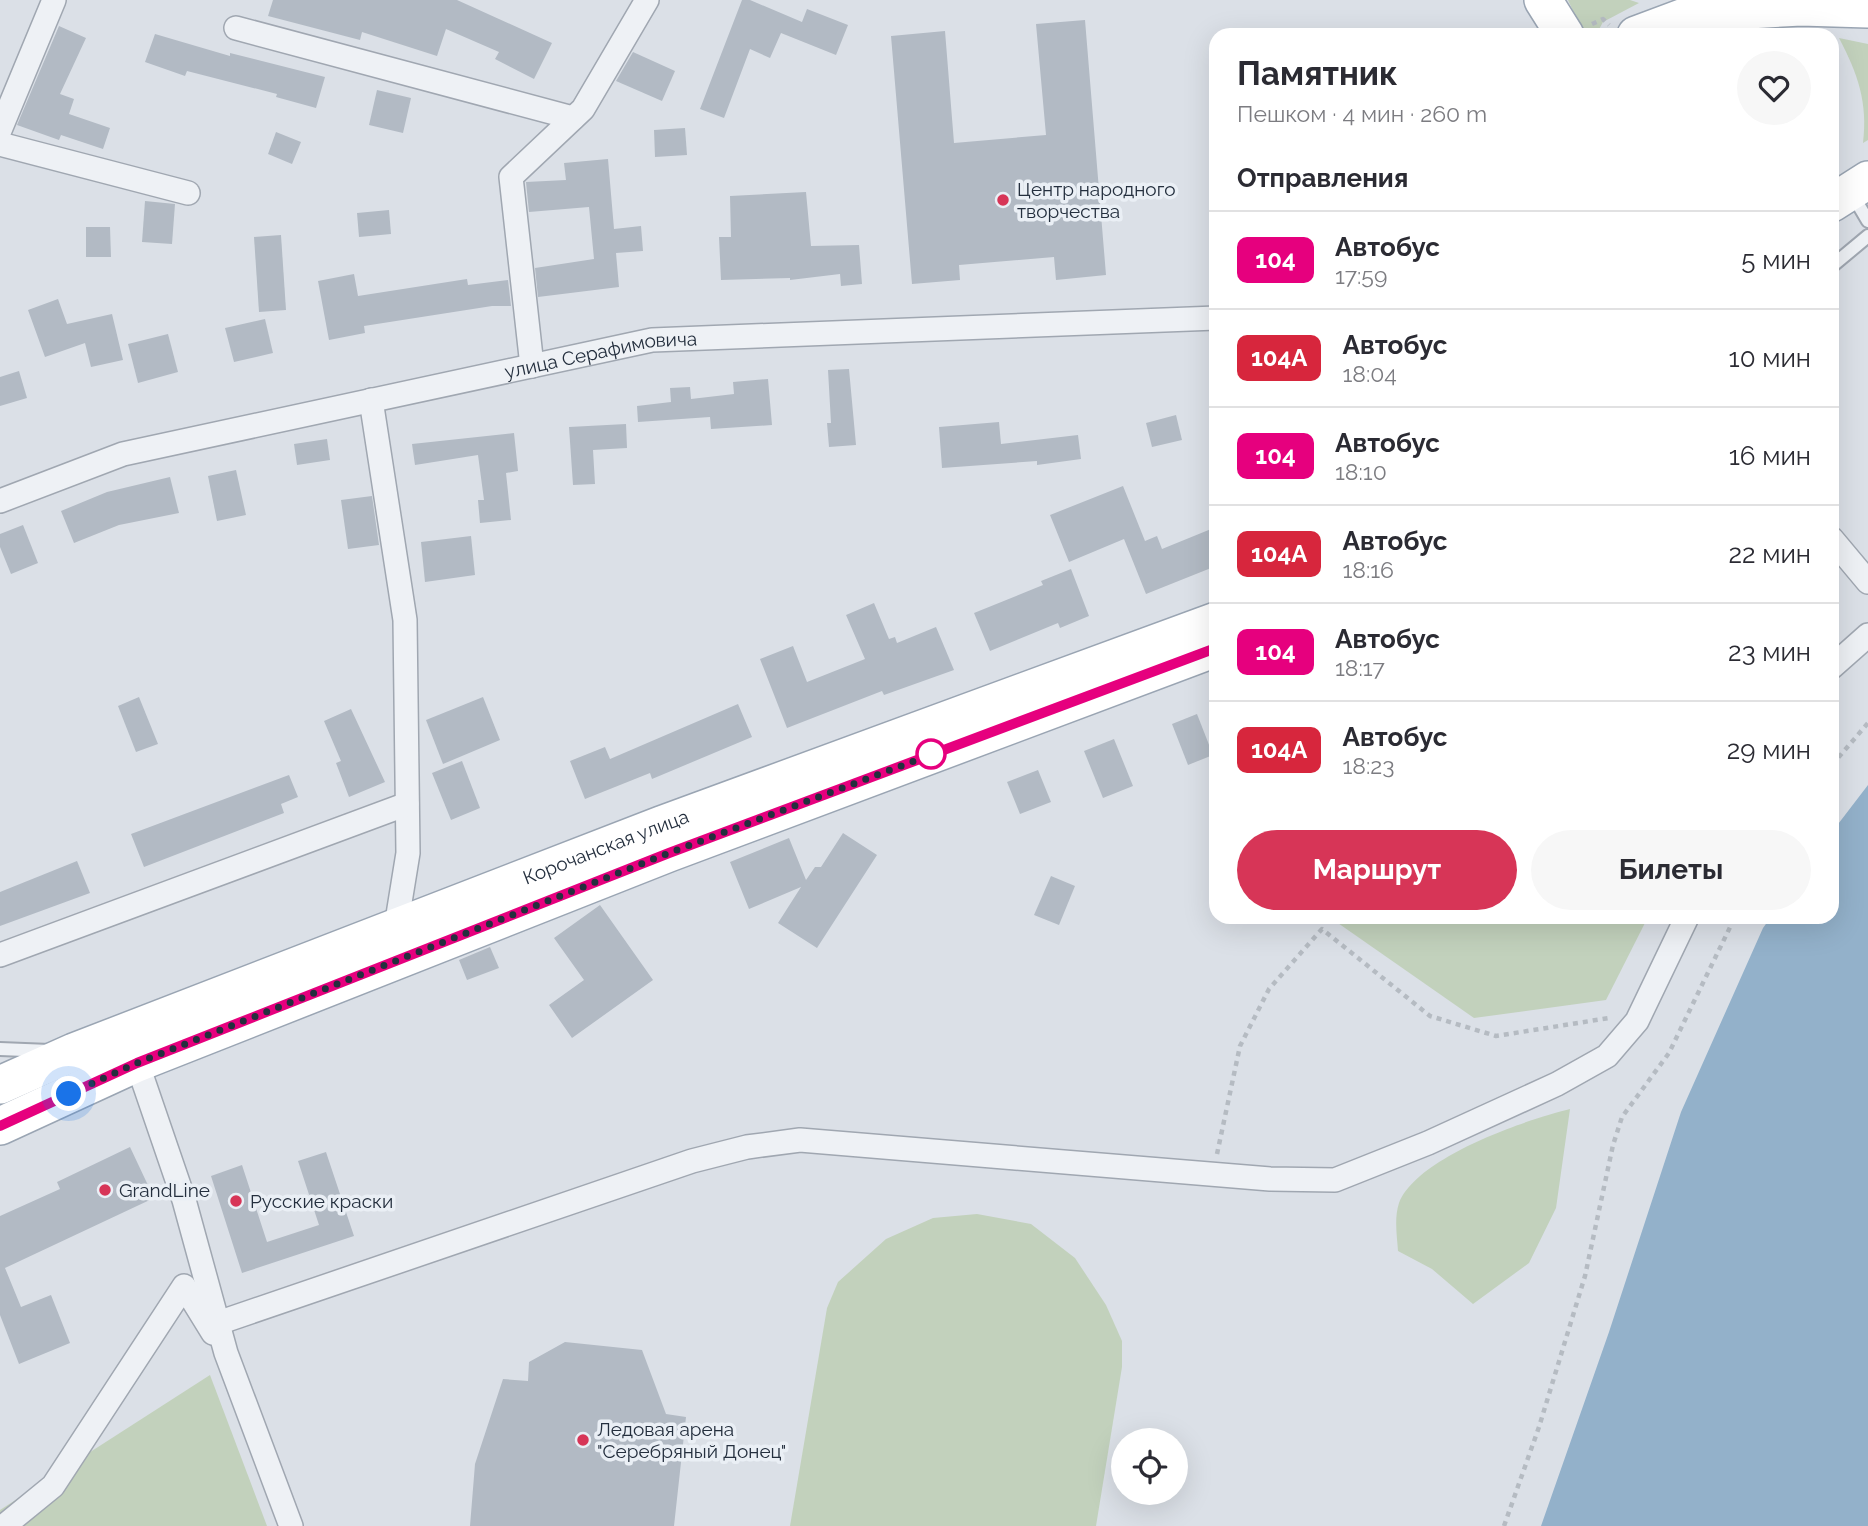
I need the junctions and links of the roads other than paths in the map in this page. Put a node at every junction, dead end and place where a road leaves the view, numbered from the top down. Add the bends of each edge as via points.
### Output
1 (54, 0) edge
2 (648, 0) edge
3 (1543, 0) edge
4 (1692, 9) edge
5 (1868, 9) edge
6 (1798, 19) edge
7 (236, 28) dead end
8 (1561, 28) edge
9 (1649, 28) edge
10 (1765, 28) edge
11 (1782, 28) edge
12 (573, 118) junction
13 (0, 130) edge
14 (0, 144) edge
15 (188, 193) dead end
16 (1868, 236) edge
17 (1839, 260) edge
18 (1209, 318) edge
19 (532, 366) junction
20 (371, 401) junction
21 (0, 500) edge
22 (1839, 547) edge
23 (1868, 582) edge
24 (1209, 624) edge
25 (1868, 635) edge
26 (1209, 651) edge
27 (1839, 661) edge
28 (407, 804) junction
29 (1684, 924) edge
30 (396, 927) junction
31 (0, 955) edge
32 (132, 1048) junction
33 (0, 1049) edge
34 (74, 1052) junction
35 (0, 1085) edge
36 (0, 1125) edge
37 (218, 1324) junction
38 (226, 1353) junction
39 (4, 1526) edge
40 (290, 1526) edge

1 - 13 street
2 - 12 street via 583,109
3 - 8 main road
4 - 9 main road
4 - 10 main road
5 - 6 main road
6 - 11 main road
7 - 12 street
12 - 19 street via 511,177
14 - 15 street
16 - 17 lane
18 - 19 street, улица Серафимовича via 652,340
19 - 20 street, улица Серафимовича
20 - 21 street, улица Серафимовича via 123,454
20 - 28 street via 405,620
22 - 23 street
24 - 30 main road, Корочанская улица
25 - 27 street
26 - 32 main road, Корочанская улица
28 - 30 street via 408,852
28 - 31 street
29 - 37 street via 1637,1021 1607,1056 1428,1143 1335,1180 1270,1179 800,1140 747,1147 679,1166
30 - 32 main road, Корочанская улица
32 - 34 main road, Корочанская улица
32 - 36 main road, Корочанская улица
32 - 37 street via 184,1200
33 - 34 lane
34 - 35 main road, Корочанская улица
37 - 38 street
38 - 39 street via 184,1286 53,1486
38 - 40 street

